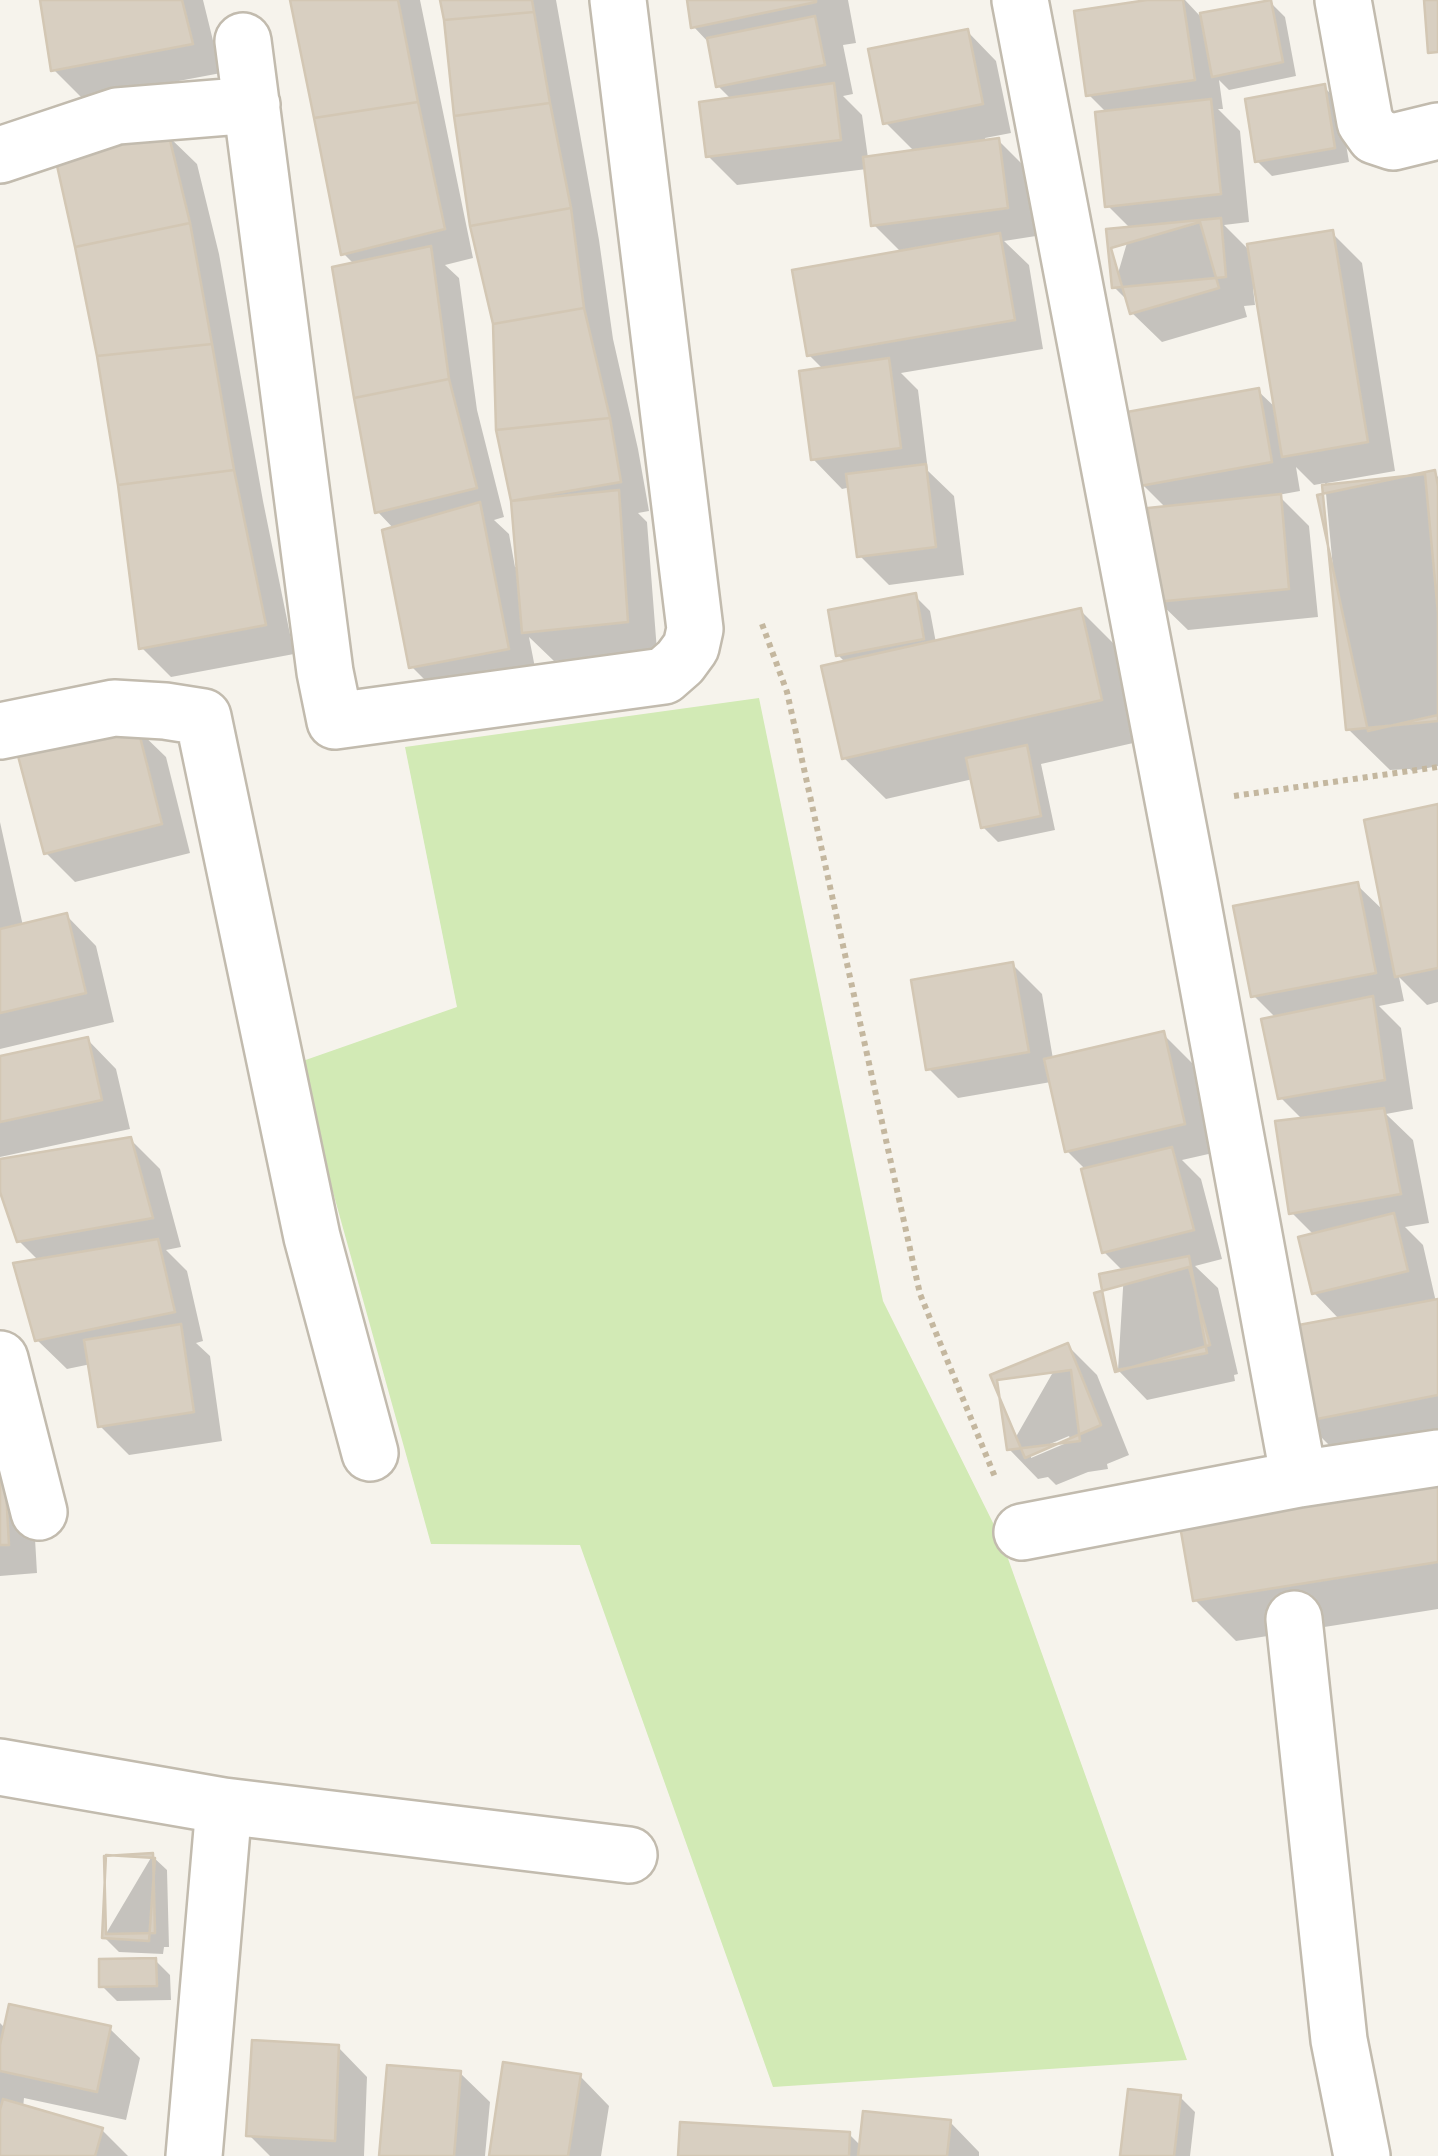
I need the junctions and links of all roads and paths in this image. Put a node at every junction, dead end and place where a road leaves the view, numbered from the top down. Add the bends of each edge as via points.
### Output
1 (618, 0) edge
2 (1020, 0) edge
3 (1343, 0) edge
4 (243, 41) dead end
5 (252, 104) junction
6 (1438, 131) edge
7 (0, 155) edge
8 (788, 692) dead end
9 (0, 730) edge
10 (1438, 767) edge
11 (1174, 804) junction
12 (0, 1360) edge
13 (370, 1453) dead end
14 (1438, 1458) edge
15 (1299, 1479) junction
16 (39, 1512) dead end
17 (1022, 1532) joint
18 (1294, 1619) dead end
19 (0, 1767) edge
20 (224, 1806) junction
21 (629, 1855) dead end
22 (194, 2156) edge
23 (1362, 2156) edge

1 - 5 street via 695,629 691,648 664,676 335,721
2 - 11 street
3 - 6 street via 1366,122 1375,136 1393,142
4 - 5 street
5 - 7 street via 117,116
8 - 17 path via 920,1294
9 - 13 street via 114,708 203,717 312,1236
10 - 11 path
11 - 15 street
12 - 16 street
14 - 15 street
15 - 17 street
18 - 23 street via 1339,2040
19 - 20 street
20 - 21 street
20 - 22 street

